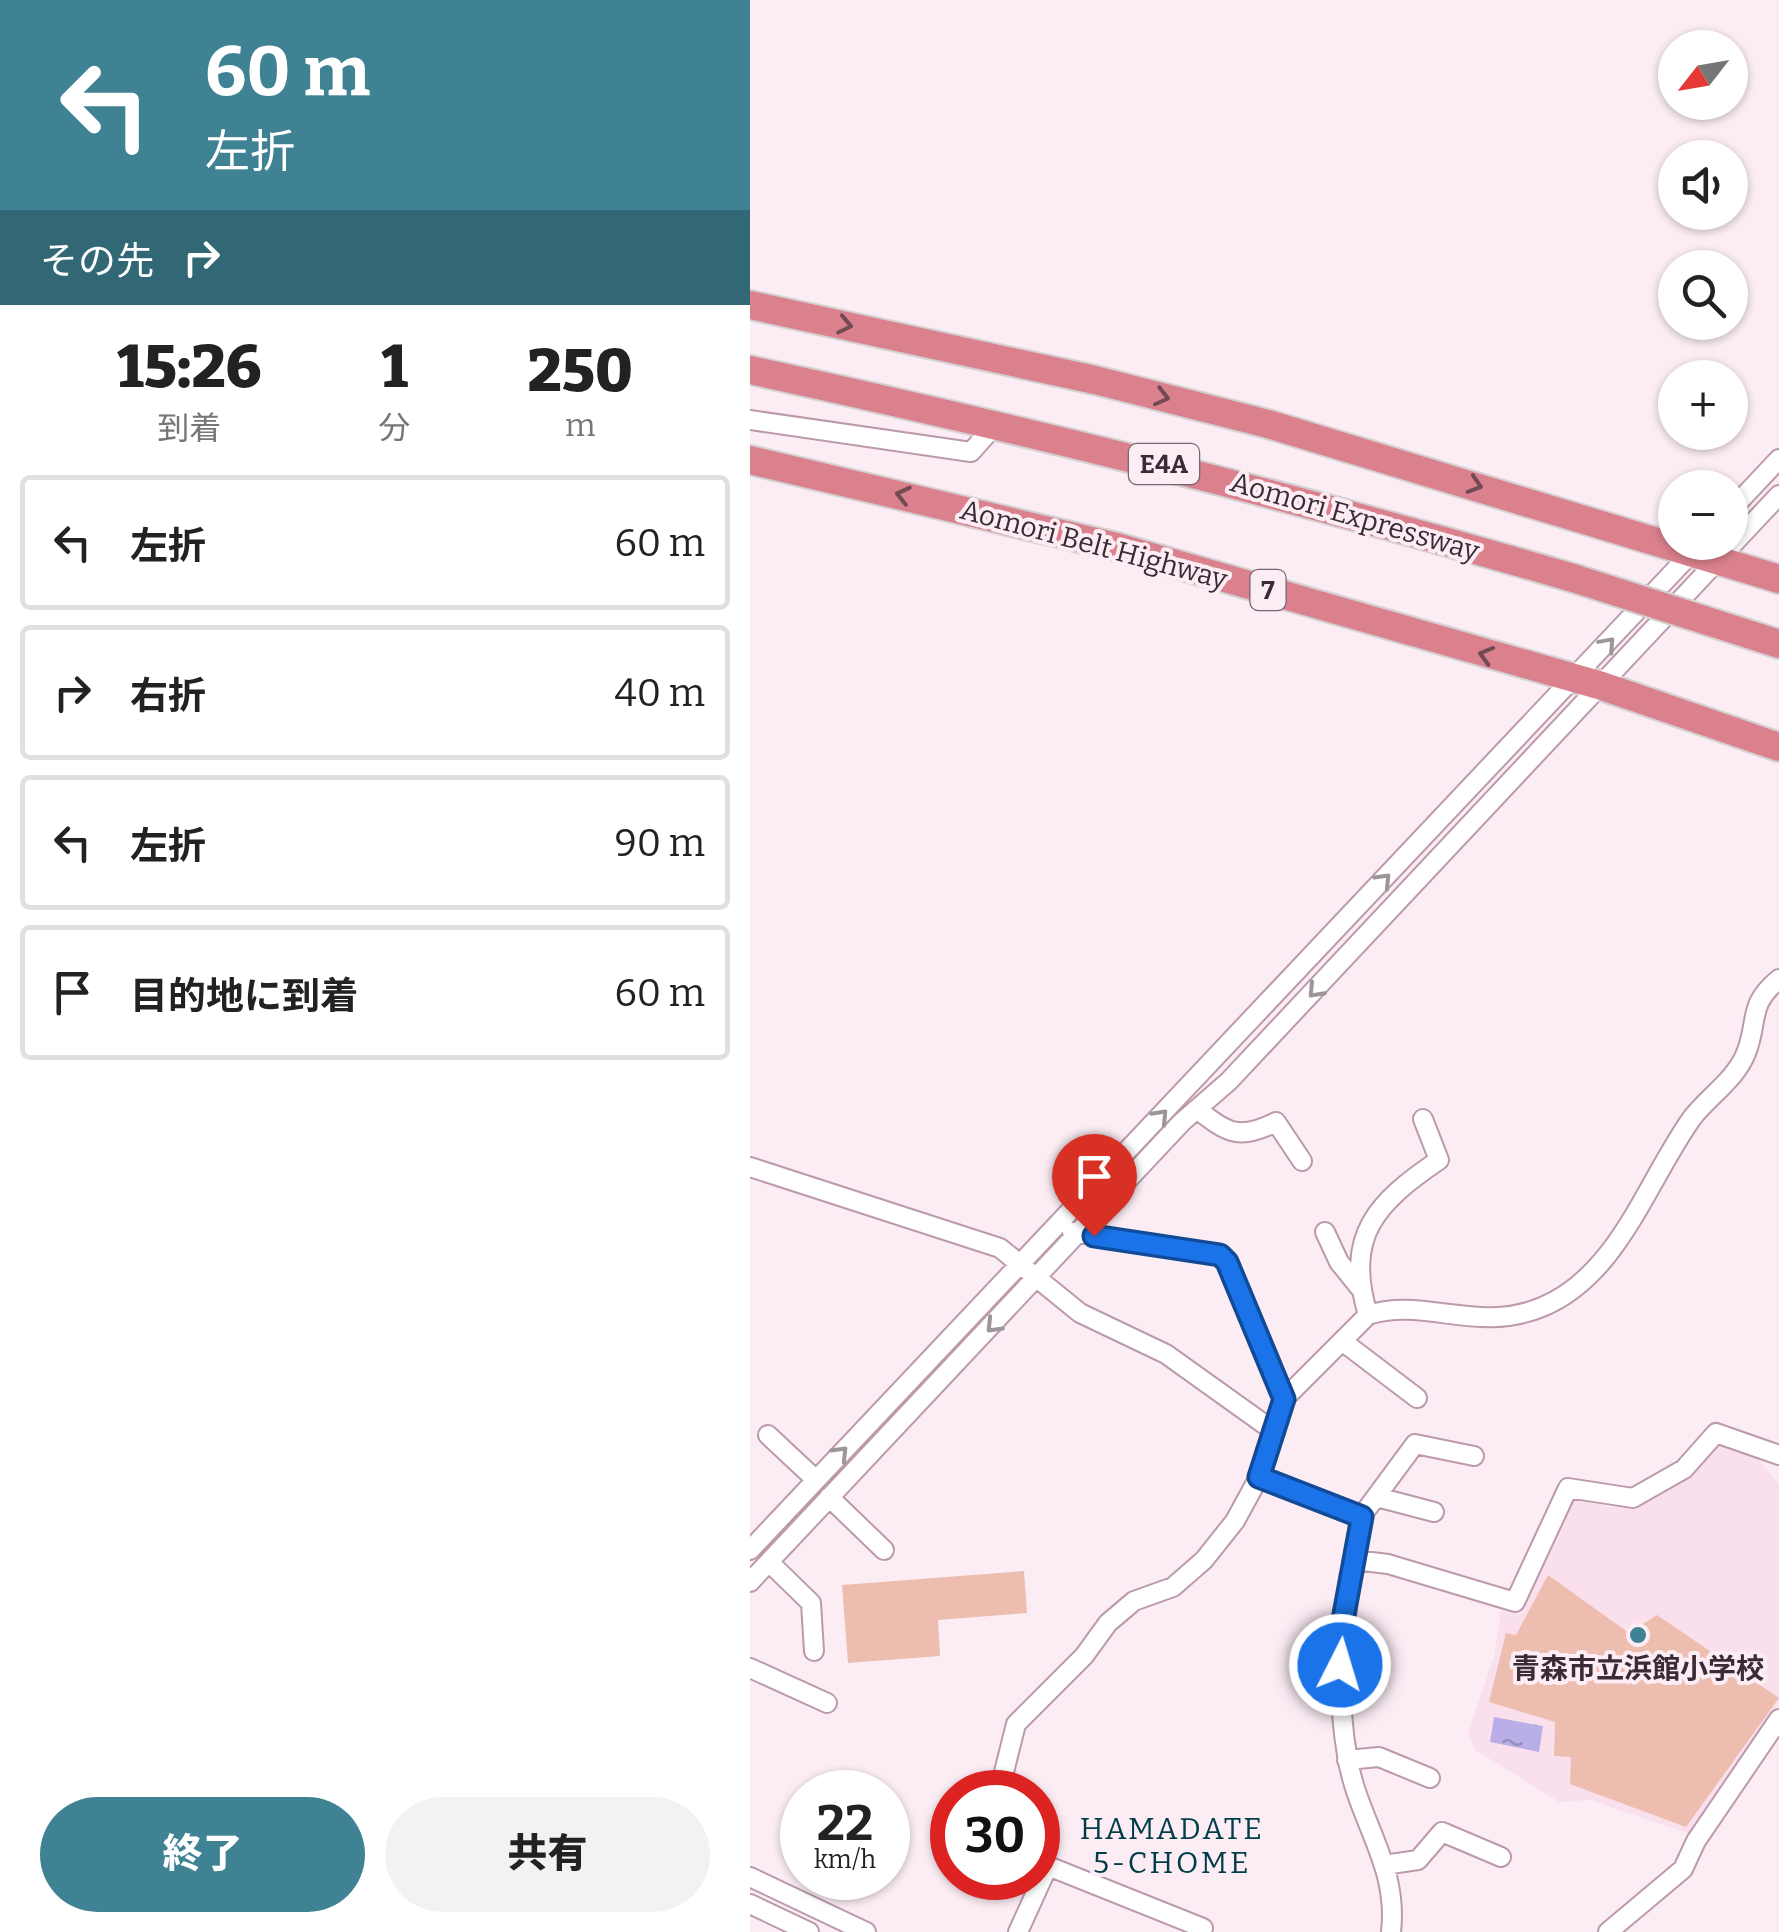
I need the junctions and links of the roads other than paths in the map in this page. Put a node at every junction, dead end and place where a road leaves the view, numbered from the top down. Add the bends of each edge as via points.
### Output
1 (750, 305) edge
2 (750, 370) edge
3 (750, 420) edge
4 (998, 423) junction
5 (1779, 458) edge
6 (750, 460) edge
7 (1748, 492) edge
8 (1779, 494) edge
9 (1748, 517) edge
10 (1658, 536) edge
11 (1696, 560) edge
12 (1696, 560) edge
13 (1731, 560) edge
14 (1779, 579) edge
15 (1779, 644) edge
16 (1589, 682) junction
17 (1779, 747) edge
18 (1779, 979) edge
19 (1197, 1109) junction
20 (1423, 1119) dead end
21 (1302, 1161) dead end
22 (750, 1167) edge
23 (1057, 1228) junction
24 (1325, 1232) dead end
25 (1080, 1234) junction
26 (1024, 1264) junction
27 (1038, 1278) junction
28 (1360, 1288) junction
29 (1368, 1315) junction
30 (1342, 1340) junction
31 (1417, 1398) dead end
32 (1284, 1399) junction
33 (1275, 1432) junction
34 (768, 1435) dead end
35 (1779, 1455) edge
36 (1474, 1456) dead end
37 (1259, 1477) junction
38 (816, 1479) junction
39 (829, 1497) junction
40 (1376, 1497) junction
41 (1434, 1512) dead end
42 (1362, 1517) junction
43 (750, 1550) edge
44 (884, 1550) dead end
45 (1354, 1560) junction
46 (769, 1562) junction
47 (750, 1582) edge
48 (814, 1651) dead end
49 (750, 1668) edge
50 (826, 1703) dead end
51 (1779, 1719) edge
52 (1347, 1760) junction
53 (1004, 1770) edge
54 (1430, 1778) dead end
55 (1501, 1857) dead end
56 (1384, 1865) junction
57 (1060, 1871) edge
58 (750, 1876) edge
59 (1030, 1900) edge
60 (750, 1904) edge
61 (809, 1932) edge
62 (866, 1932) edge
63 (1018, 1932) edge
64 (1201, 1932) edge
65 (1391, 1932) edge
66 (1608, 1932) edge

1 -> 10 highway via 1268,424
2 - 4 highway, Aomori Expressway / E4A
3 - 4 street via 971,452
4 - 15 highway, Aomori Expressway / E4A, bridge via 1245,485
5 - 7 street
16 -> 6 highway, Aomori Belt Highway / 7 via 1112,546
8 - 9 street
11 - 16 street
16 -> 12 street
13 - 14 highway
16 - 17 highway, Aomori Belt Highway / 7
16 -> 19 street via 1230,1081
23 -> 16 street via 1287,980
18 - 29 street via 1757,1000 1746,1053 1695,1114 1656,1182 1580,1286 1539,1309 1488,1321 1410,1312
19 - 21 street via 1235,1134 1250,1135 1276,1122
19 - 25 street
20 - 28 street via 1439,1160 1381,1204 1363,1252
22 - 26 street via 1000,1248
23 - 25 street
23 - 26 street
24 - 28 street
25 - 27 street
25 - 32 street via 1220,1255
26 - 27 street
38 -> 26 street
27 - 33 street via 1080,1313 1166,1354
27 -> 39 street
28 - 29 street
29 - 30 street
30 - 31 street
30 - 32 street
32 - 33 street
33 - 37 street
34 - 38 street
35 - 45 street via 1716,1434 1684,1470 1632,1498 1568,1488 1515,1602
36 - 40 street via 1415,1444
37 - 42 street
37 - 53 street via 1204,1560 1173,1587 1134,1601 1108,1623 1016,1724
38 - 43 street
39 - 44 street
39 - 46 street
40 - 41 street
40 - 42 street
42 - 45 street
45 - 52 street via 1340,1636
46 - 47 street
46 - 48 street via 811,1603
49 - 50 street
51 - 66 street via 1682,1870
52 - 54 street via 1378,1757
52 - 56 street
55 - 56 street via 1442,1832 1418,1860
56 - 65 street via 1395,1897
57 - 64 street
58 - 62 street
59 - 63 street
60 - 61 street

